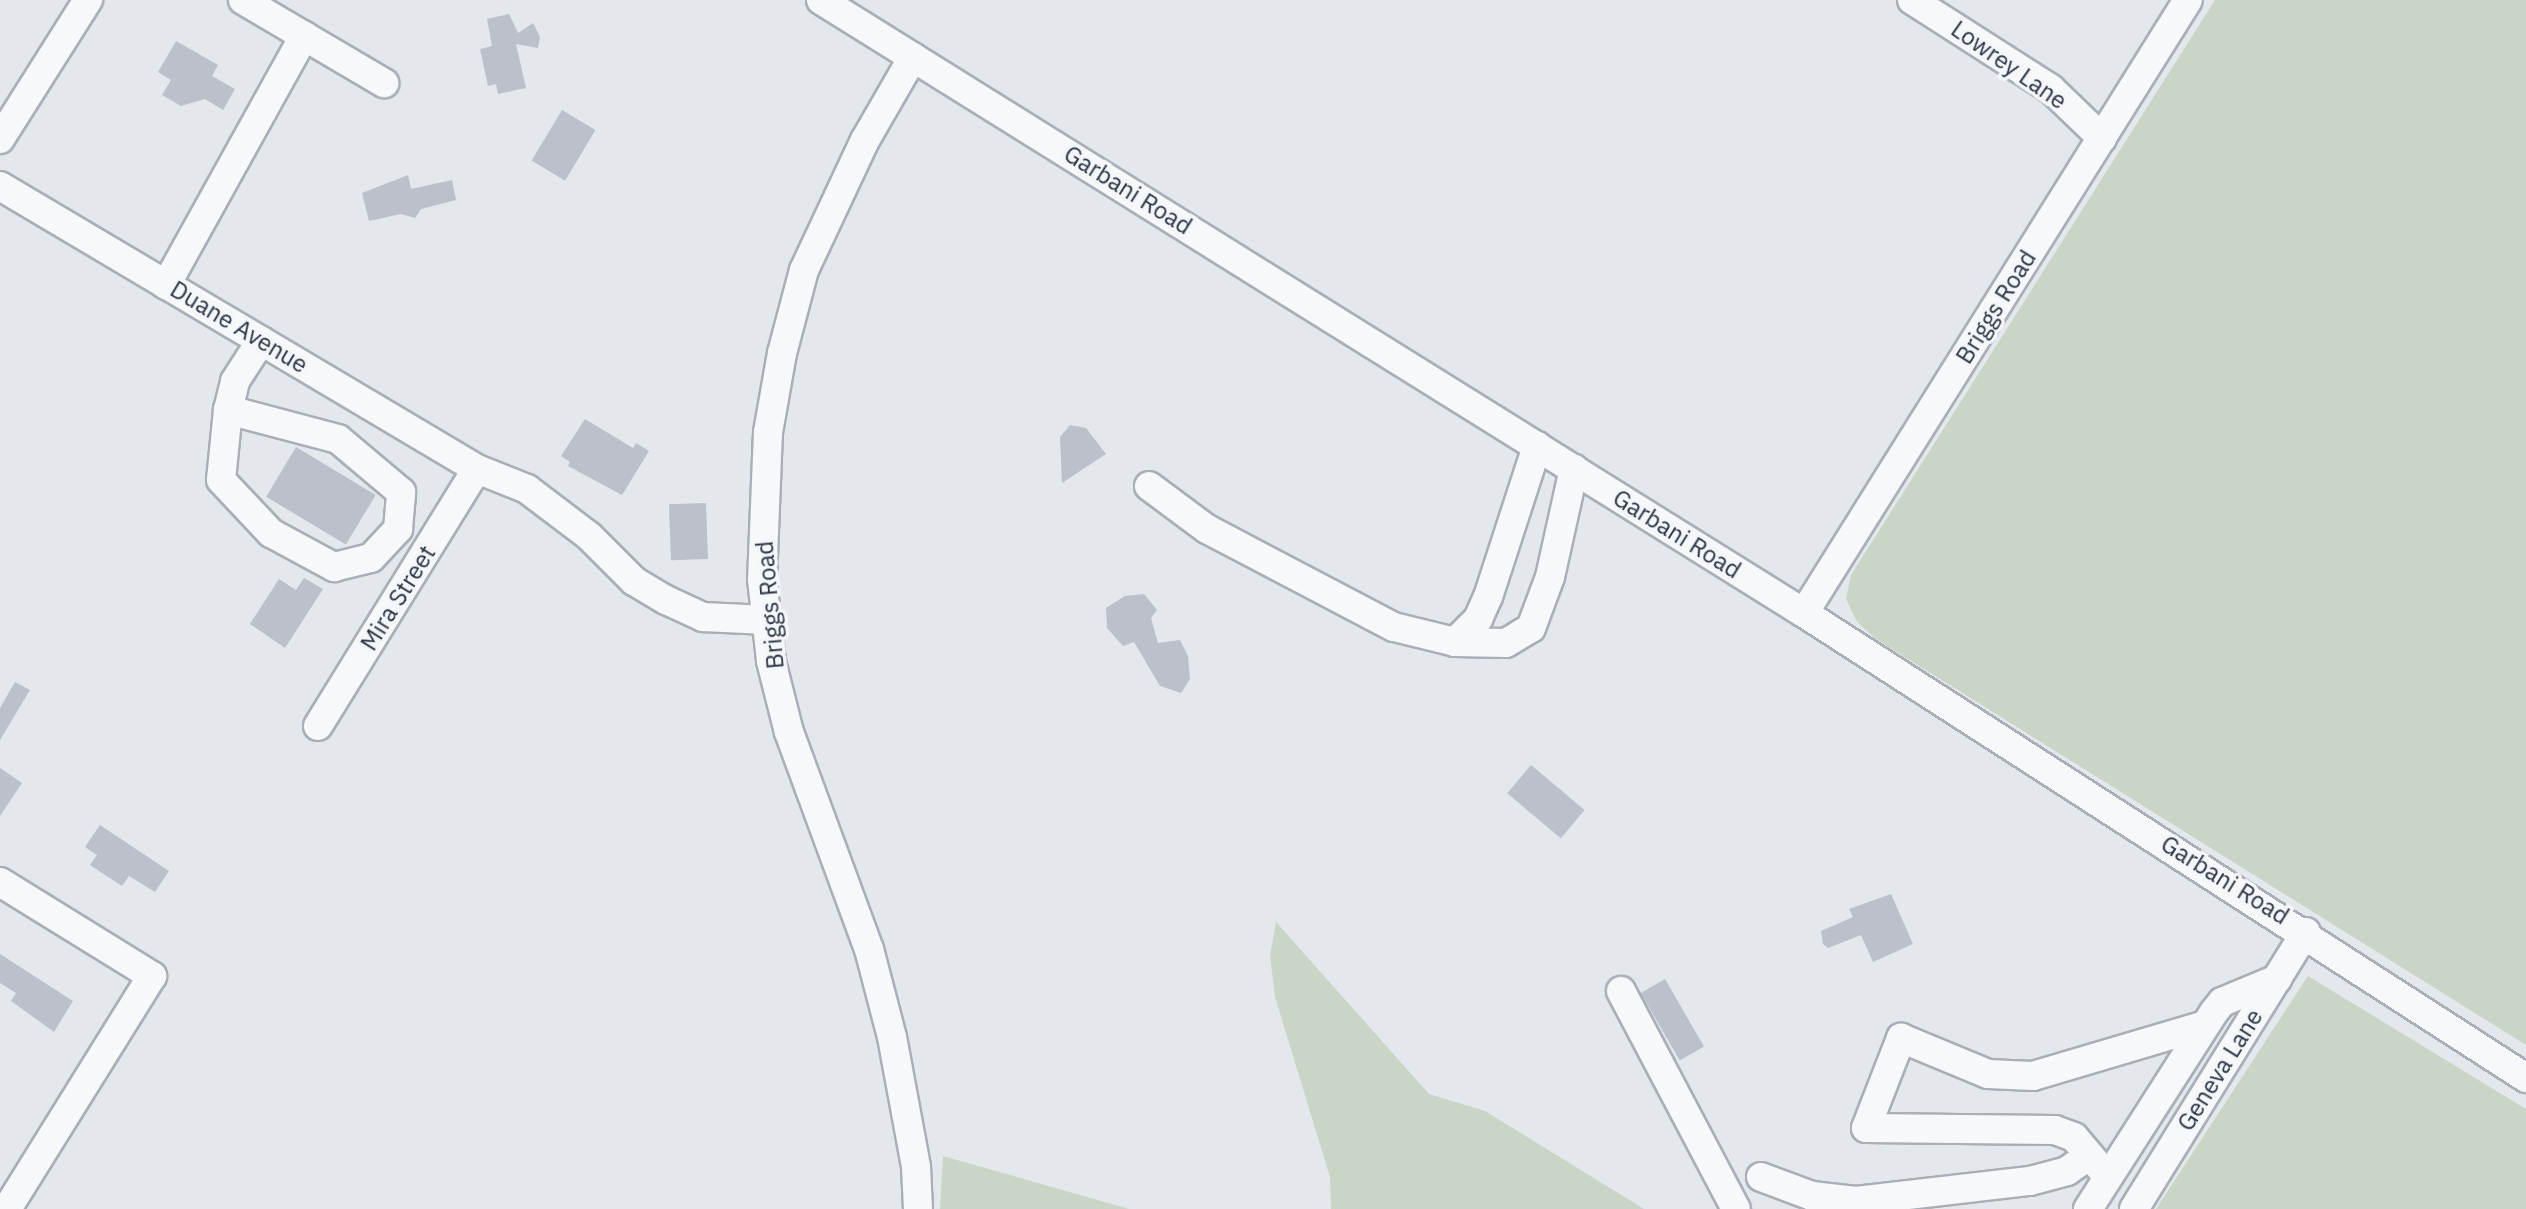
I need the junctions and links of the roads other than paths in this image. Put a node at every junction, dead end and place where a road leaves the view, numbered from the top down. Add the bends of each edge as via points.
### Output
1 (88, 0) edge
2 (243, 0) edge
3 (821, 0) edge
4 (1912, 0) edge
5 (2188, 0) edge
6 (304, 36) junction
7 (913, 57) junction
8 (384, 83) dead end
9 (2102, 138) junction
10 (0, 139) edge
11 (0, 186) edge
12 (166, 285) junction
13 (261, 341) junction
14 (228, 410) junction
15 (1537, 446) junction
16 (477, 469) junction
17 (1574, 469) junction
18 (1149, 486) dead end
19 (1804, 613) junction
20 (767, 620) junction
21 (1455, 642) junction
22 (318, 726) dead end
23 (0, 882) edge
24 (2306, 932) junction
25 (2277, 979) junction
26 (1621, 991) dead end
27 (2205, 1025) junction
28 (2526, 1078) edge
29 (2087, 1157) junction
30 (1761, 1177) dead end
31 (2108, 1177) junction
32 (7, 1209) edge
33 (918, 1209) edge
34 (1736, 1209) edge
35 (2088, 1209) edge
36 (2134, 1209) edge

1 - 10 street
2 - 6 street
3 - 7 street, Garbani Road
4 - 9 street, Lowrey Lane via 2051,89
5 - 9 street, Briggs Road
6 - 8 street
6 - 12 street
7 - 15 street, Garbani Road
7 - 20 street, Briggs Road via 804,270 782,353 764,500
9 - 19 street, Briggs Road
11 - 12 street, Duane Avenue
12 - 13 street, Duane Avenue
13 - 14 street via 235,381
13 - 16 street, Duane Avenue
14 - 14 street via 338,439 401,492 398,529 371,558 334,567 271,533 221,480
15 - 17 street, Garbani Road
15 - 21 street via 1488,597 1478,619
16 - 20 street, Duane Avenue via 527,489 589,536 634,581 666,600 703,617
16 - 22 street, Mira Street
17 - 19 street, Garbani Road
17 - 21 street via 1550,577 1531,628 1506,643
18 - 21 street via 1207,529 1394,627
19 - 24 street, Garbani Road
20 - 33 street, Briggs Road via 789,732 869,949 892,1037 916,1167
23 - 32 street via 152,976
24 - 25 street, Geneva Lane
24 - 28 street, Garbani Road
25 - 27 street via 2222,1002
25 - 36 street, Geneva Lane
26 - 34 street
27 - 29 street via 2033,1076 1988,1074 1901,1038 1866,1128 2055,1130 2074,1137
27 - 31 street
29 - 30 street via 2067,1171 2030,1181 1856,1201 1812,1196
29 - 31 street
31 - 35 street

